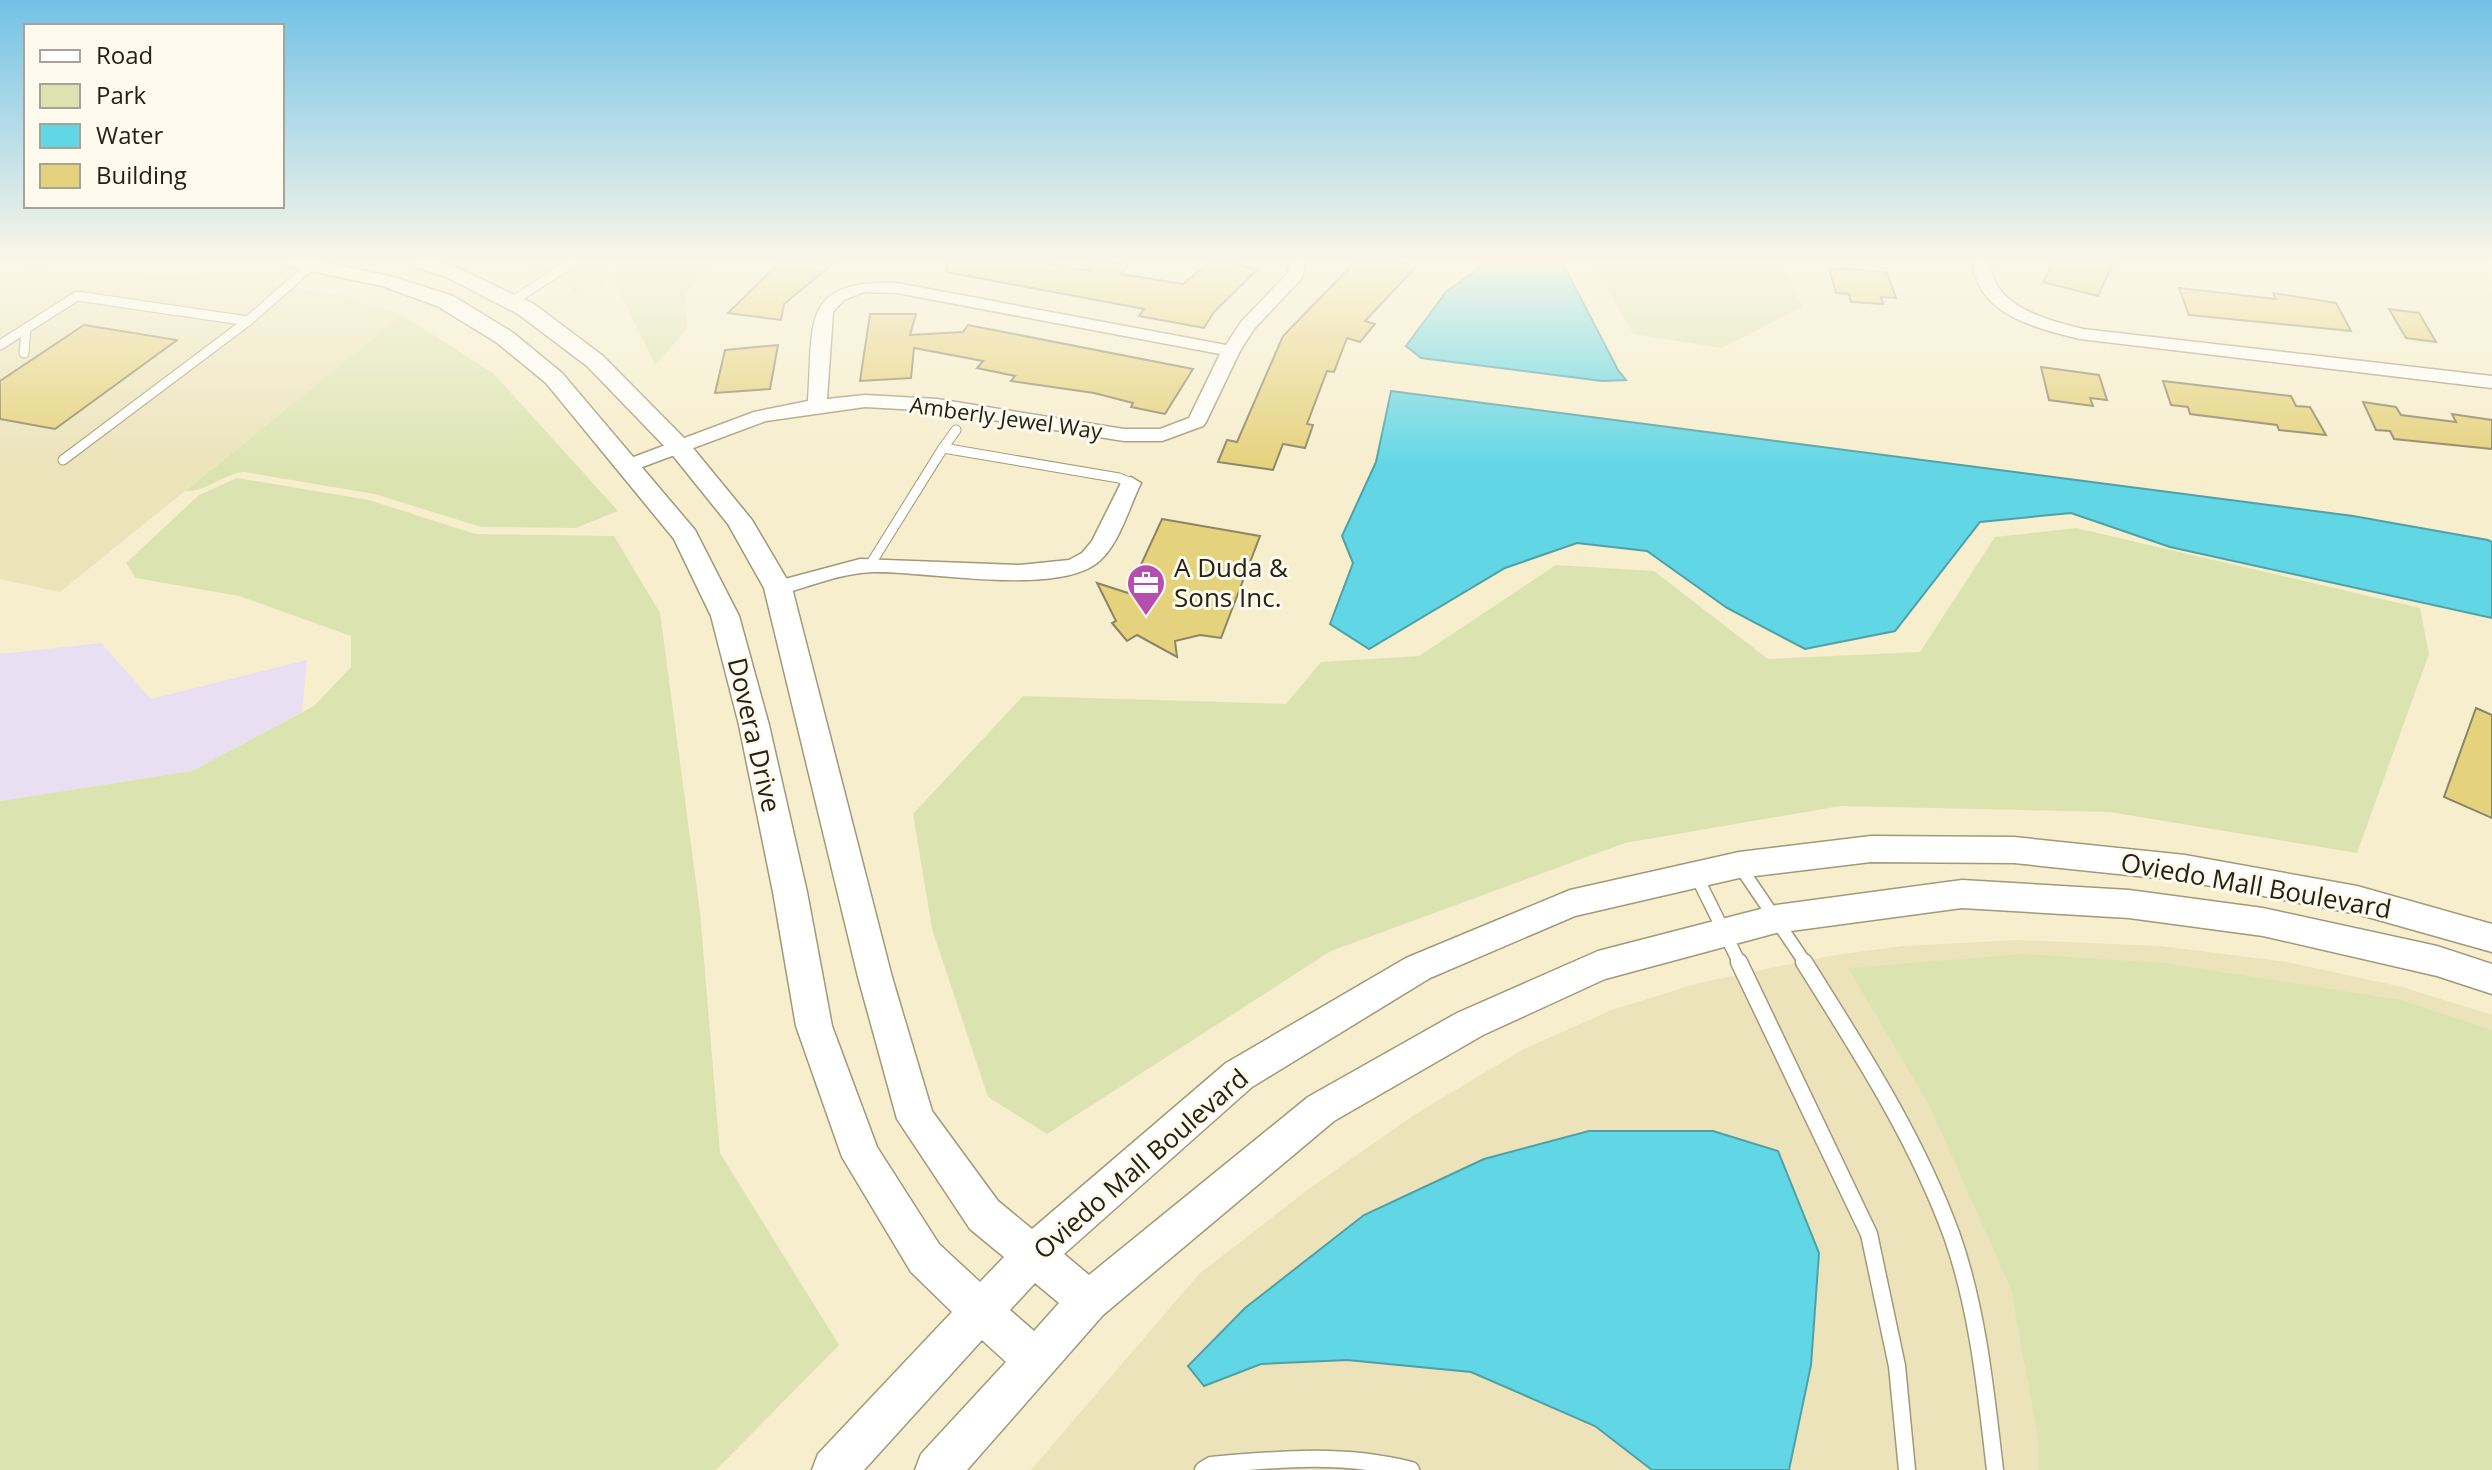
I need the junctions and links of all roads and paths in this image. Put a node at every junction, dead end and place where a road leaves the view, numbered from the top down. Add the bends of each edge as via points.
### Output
1 (23, 331) edge
2 (26, 331) edge
3 (235, 331) edge
4 (494, 331) edge
5 (555, 331) edge
6 (823, 331) edge
7 (1123, 331) edge
8 (1244, 331) edge
9 (2066, 331) edge
10 (0, 345) edge
11 (1231, 351) junction
12 (24, 353) dead end
13 (2492, 382) edge
14 (817, 406) junction
15 (969, 410) junction
16 (956, 430) joint
17 (679, 447) junction
18 (943, 448) junction
19 (63, 460) dead end
20 (630, 465) junction
21 (1131, 483) joint
22 (870, 565) junction
23 (778, 588) junction
24 (1739, 865) junction
25 (1696, 875) junction
26 (1776, 919) junction
27 (1723, 933) junction
28 (2492, 938) edge
29 (2492, 979) edge
30 (1033, 1255) junction
31 (1089, 1301) junction
32 (983, 1312) junction
33 (1035, 1361) junction
34 (834, 1470) edge
35 (937, 1470) edge
36 (1203, 1470) edge
37 (1411, 1470) edge
38 (1907, 1470) edge
39 (1995, 1470) edge

1 - 10 lane
2 - 12 lane
3 - 19 lane
4 - 20 street, Dovera Drive via 554,378
5 - 17 street via 595,361
6 - 14 street
7 - 11 street
8 - 11 street, Amberly Jewel Way
9 - 13 street
11 - 15 street, Amberly Jewel Way via 1196,422 1162,435 1124,435
14 - 15 street, Amberly Jewel Way via 865,401
14 - 17 street, Amberly Jewel Way via 761,416
15 - 16 street
16 - 18 lane
17 - 20 street, Amberly Jewel Way
17 - 23 street via 739,520
18 - 21 lane
18 - 22 lane
20 - 32 street, Dovera Drive via 686,536 725,616 787,877 814,1026 861,1157 925,1258
21 - 22 street via 1089,559 1072,567 1038,572
22 - 23 street
23 - 30 street via 916,1119 984,1215
24 - 25 street, Oviedo Mall Boulevard
24 - 26 lane
24 - 28 street, Oviedo Mall Boulevard via 1871,849 2014,850 2185,868 2357,900
25 - 27 lane
25 - 30 street, Oviedo Mall Boulevard via 1570,904 1418,968 1239,1075
26 - 27 street, Oviedo Mall Boulevard
26 - 29 street, Oviedo Mall Boulevard via 1962,894 2129,904 2263,922 2437,961
26 - 39 lane via 1896,1110 1952,1237 1981,1354
27 - 31 street, Oviedo Mall Boulevard via 1598,966 1470,1024 1321,1109
27 - 38 lane via 1869,1234 1897,1366
30 - 31 street
30 - 32 street, Oviedo Mall Boulevard
31 - 33 street, Oviedo Mall Boulevard
32 - 33 street, Dovera Drive
32 - 34 street, Oviedo Mall Boulevard
33 - 35 street, Oviedo Mall Boulevard
36 - 37 lane via 1211,1465 1308,1458

